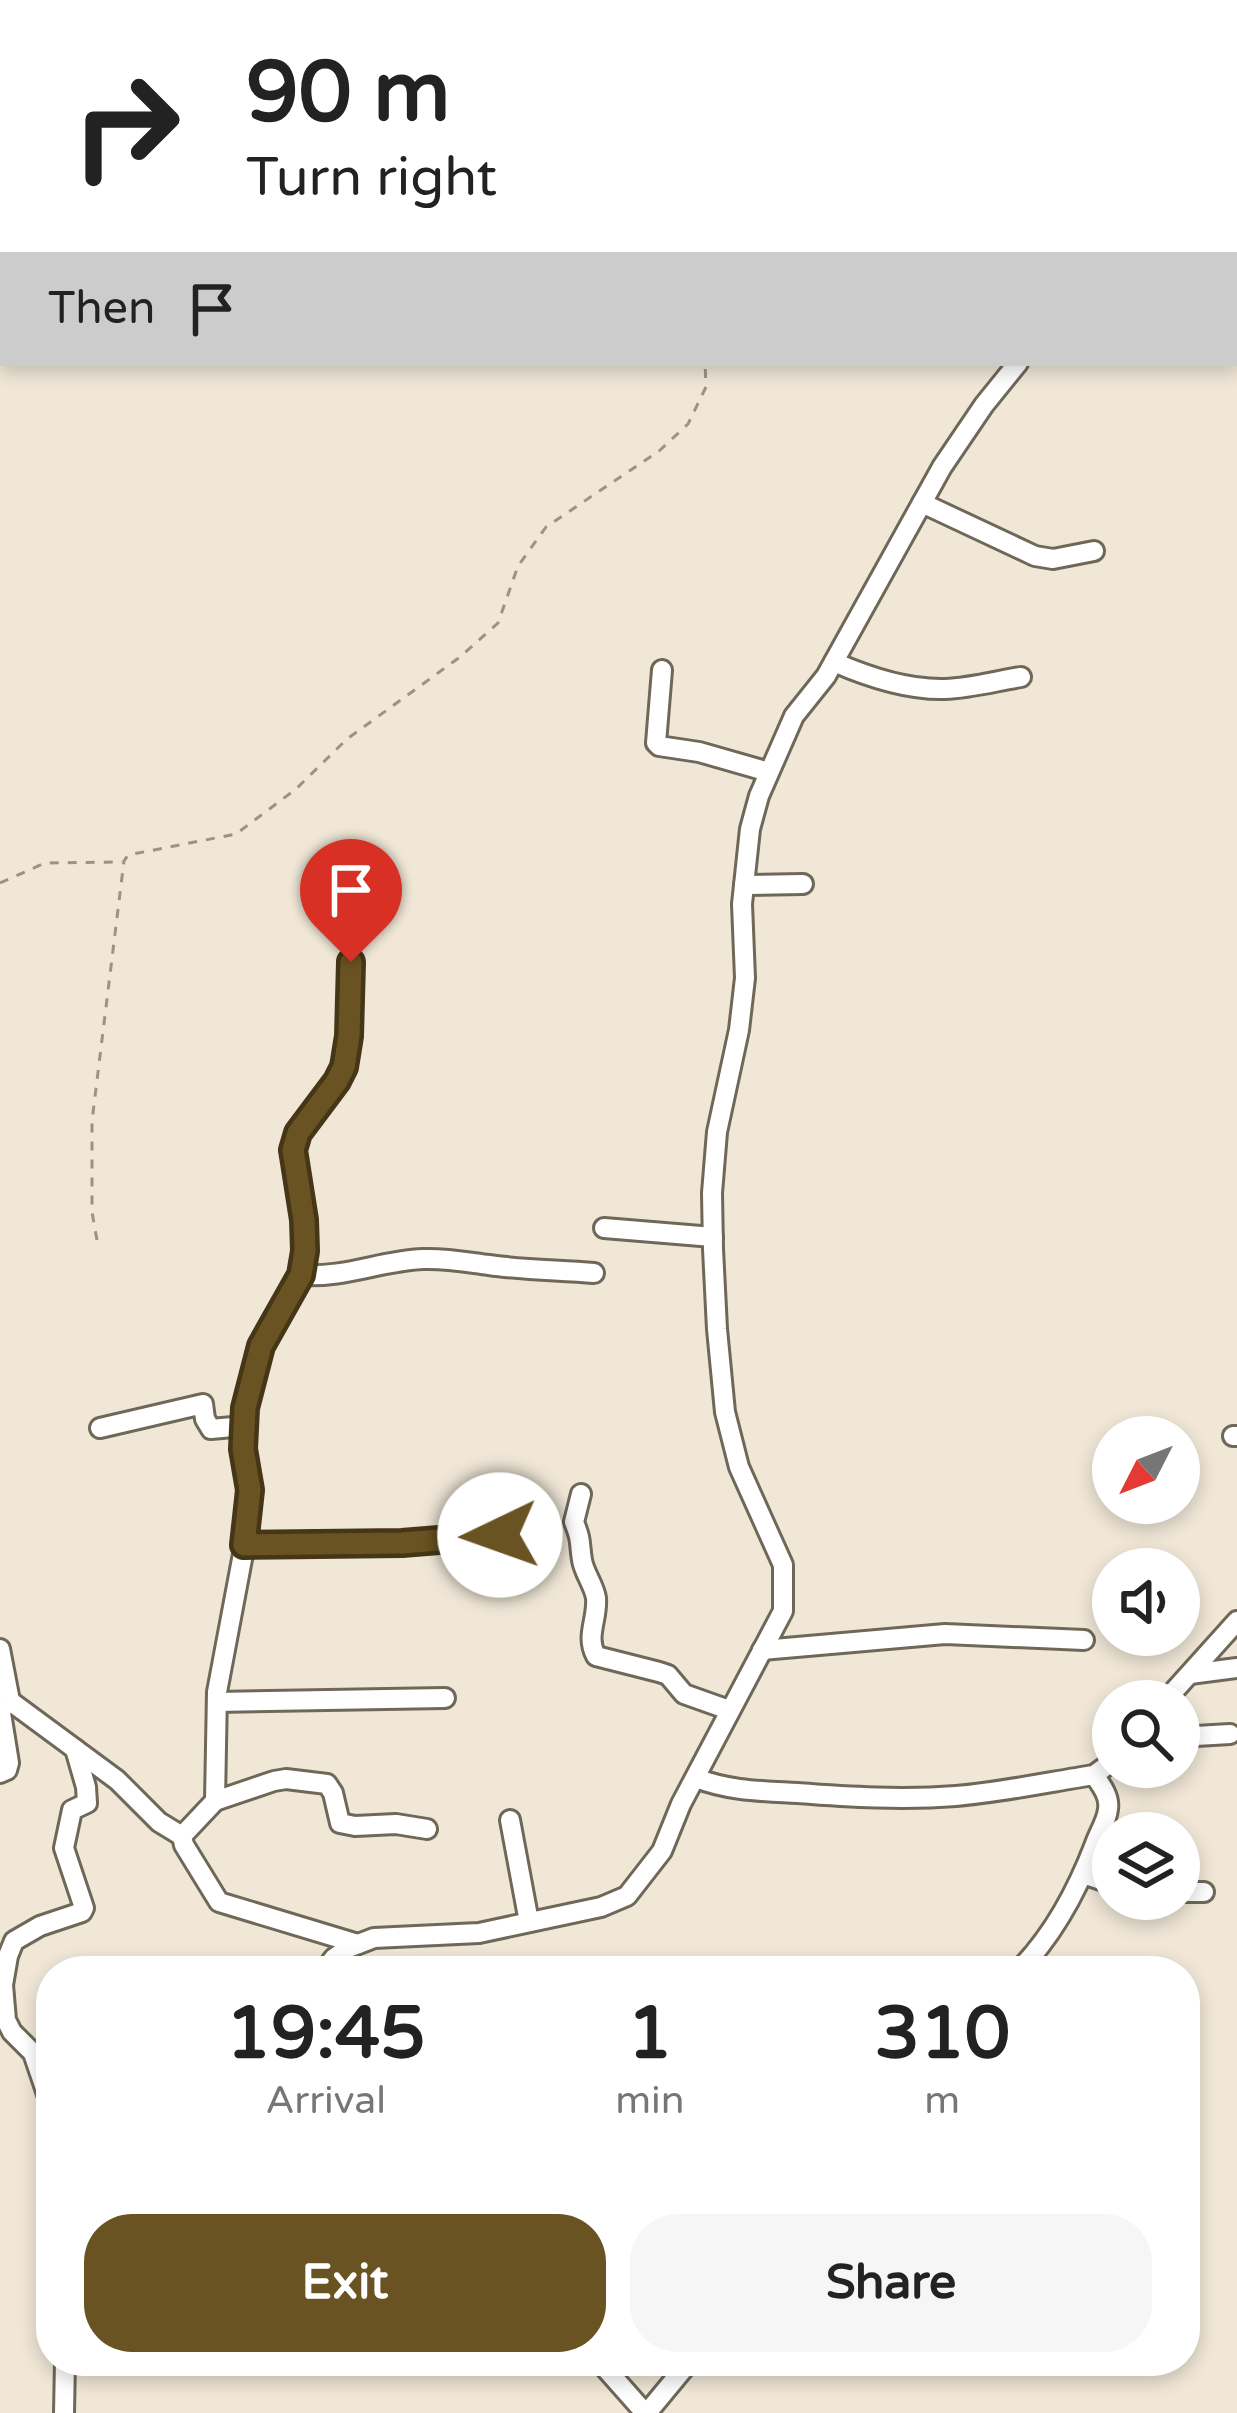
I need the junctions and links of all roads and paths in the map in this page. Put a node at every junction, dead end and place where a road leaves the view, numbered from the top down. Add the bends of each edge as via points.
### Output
1 (704, 366) edge
2 (1016, 366) edge
3 (922, 503) junction
4 (1094, 551) dead end
5 (833, 662) junction
6 (662, 670) dead end
7 (1021, 677) dead end
8 (769, 772) junction
9 (124, 862) junction
10 (0, 883) edge
11 (803, 884) dead end
12 (744, 885) junction
13 (351, 962) dead end
14 (604, 1228) dead end
15 (713, 1237) junction
16 (98, 1240) dead end
17 (594, 1273) dead end
18 (301, 1275) junction
19 (244, 1426) junction
20 (100, 1428) dead end
21 (581, 1494) dead end
22 (500, 1535) dead end
23 (244, 1545) junction
24 (1237, 1621) edge
25 (1084, 1640) dead end
26 (0, 1648) edge
27 (762, 1649) junction
28 (1237, 1668) edge
29 (1190, 1674) junction
30 (1184, 1680) edge
31 (445, 1698) dead end
32 (217, 1702) junction
33 (4, 1705) edge
34 (729, 1710) junction
35 (1230, 1734) dead end
36 (1200, 1736) edge
37 (75, 1749) junction
38 (0, 1773) edge
39 (1092, 1775) edge
40 (696, 1778) junction
41 (1102, 1788) edge
42 (215, 1801) junction
43 (510, 1820) dead end
44 (427, 1829) dead end
45 (182, 1836) junction
46 (1083, 1874) junction
47 (1092, 1877) edge
48 (1200, 1892) edge
49 (1204, 1892) dead end
50 (529, 1922) junction
51 (358, 1944) junction
52 (337, 1956) edge
53 (1031, 1956) edge
54 (3, 2021) edge
55 (36, 2052) edge
56 (65, 2376) edge
57 (613, 2376) edge
58 (677, 2376) edge
59 (64, 2413) edge
60 (646, 2413) edge

1 - 9 path via 706,387 688,424 545,527 518,566 498,623 460,657 236,833 141,851
2 - 3 street
3 - 4 street via 1036,556
3 - 5 street
5 - 7 street via 918,687
5 - 8 street via 794,716
6 - 8 street via 659,746
8 - 12 street via 750,829
9 - 10 path via 45,863
9 - 16 path via 92,1121
11 - 12 street
12 - 15 street via 745,978 717,1132
13 - 18 street via 344,1067 293,1150 304,1220
14 - 15 street
15 - 27 street via 725,1412 739,1467 783,1565 783,1611
17 - 18 street via 424,1259
18 - 19 street via 261,1346
19 - 20 street via 211,1430 203,1404
19 - 23 street
21 - 34 street via 574,1522 596,1597 592,1652 668,1676 684,1694
22 - 23 street
23 - 32 street
24 - 29 street
25 - 27 street via 945,1634
26 - 33 street
27 - 34 street
28 - 29 street
29 - 30 street
31 - 32 street
32 - 42 street
33 - 37 street
33 - 38 street via 9,1762
34 - 40 street
35 - 36 street
37 - 45 street
37 - 54 street via 87,1803 72,1810 64,1848 84,1908 14,1941
39 - 40 street via 910,1798 750,1791
40 - 50 street via 662,1851 627,1896
41 - 46 street via 1108,1807
42 - 44 street via 274,1780 327,1784 345,1825
42 - 45 street
43 - 50 street
45 - 51 street via 219,1902
46 - 47 street
46 - 53 street
48 - 49 street
50 - 51 street
51 - 52 street
54 - 55 street
56 - 59 street
57 - 60 street
58 - 60 street

